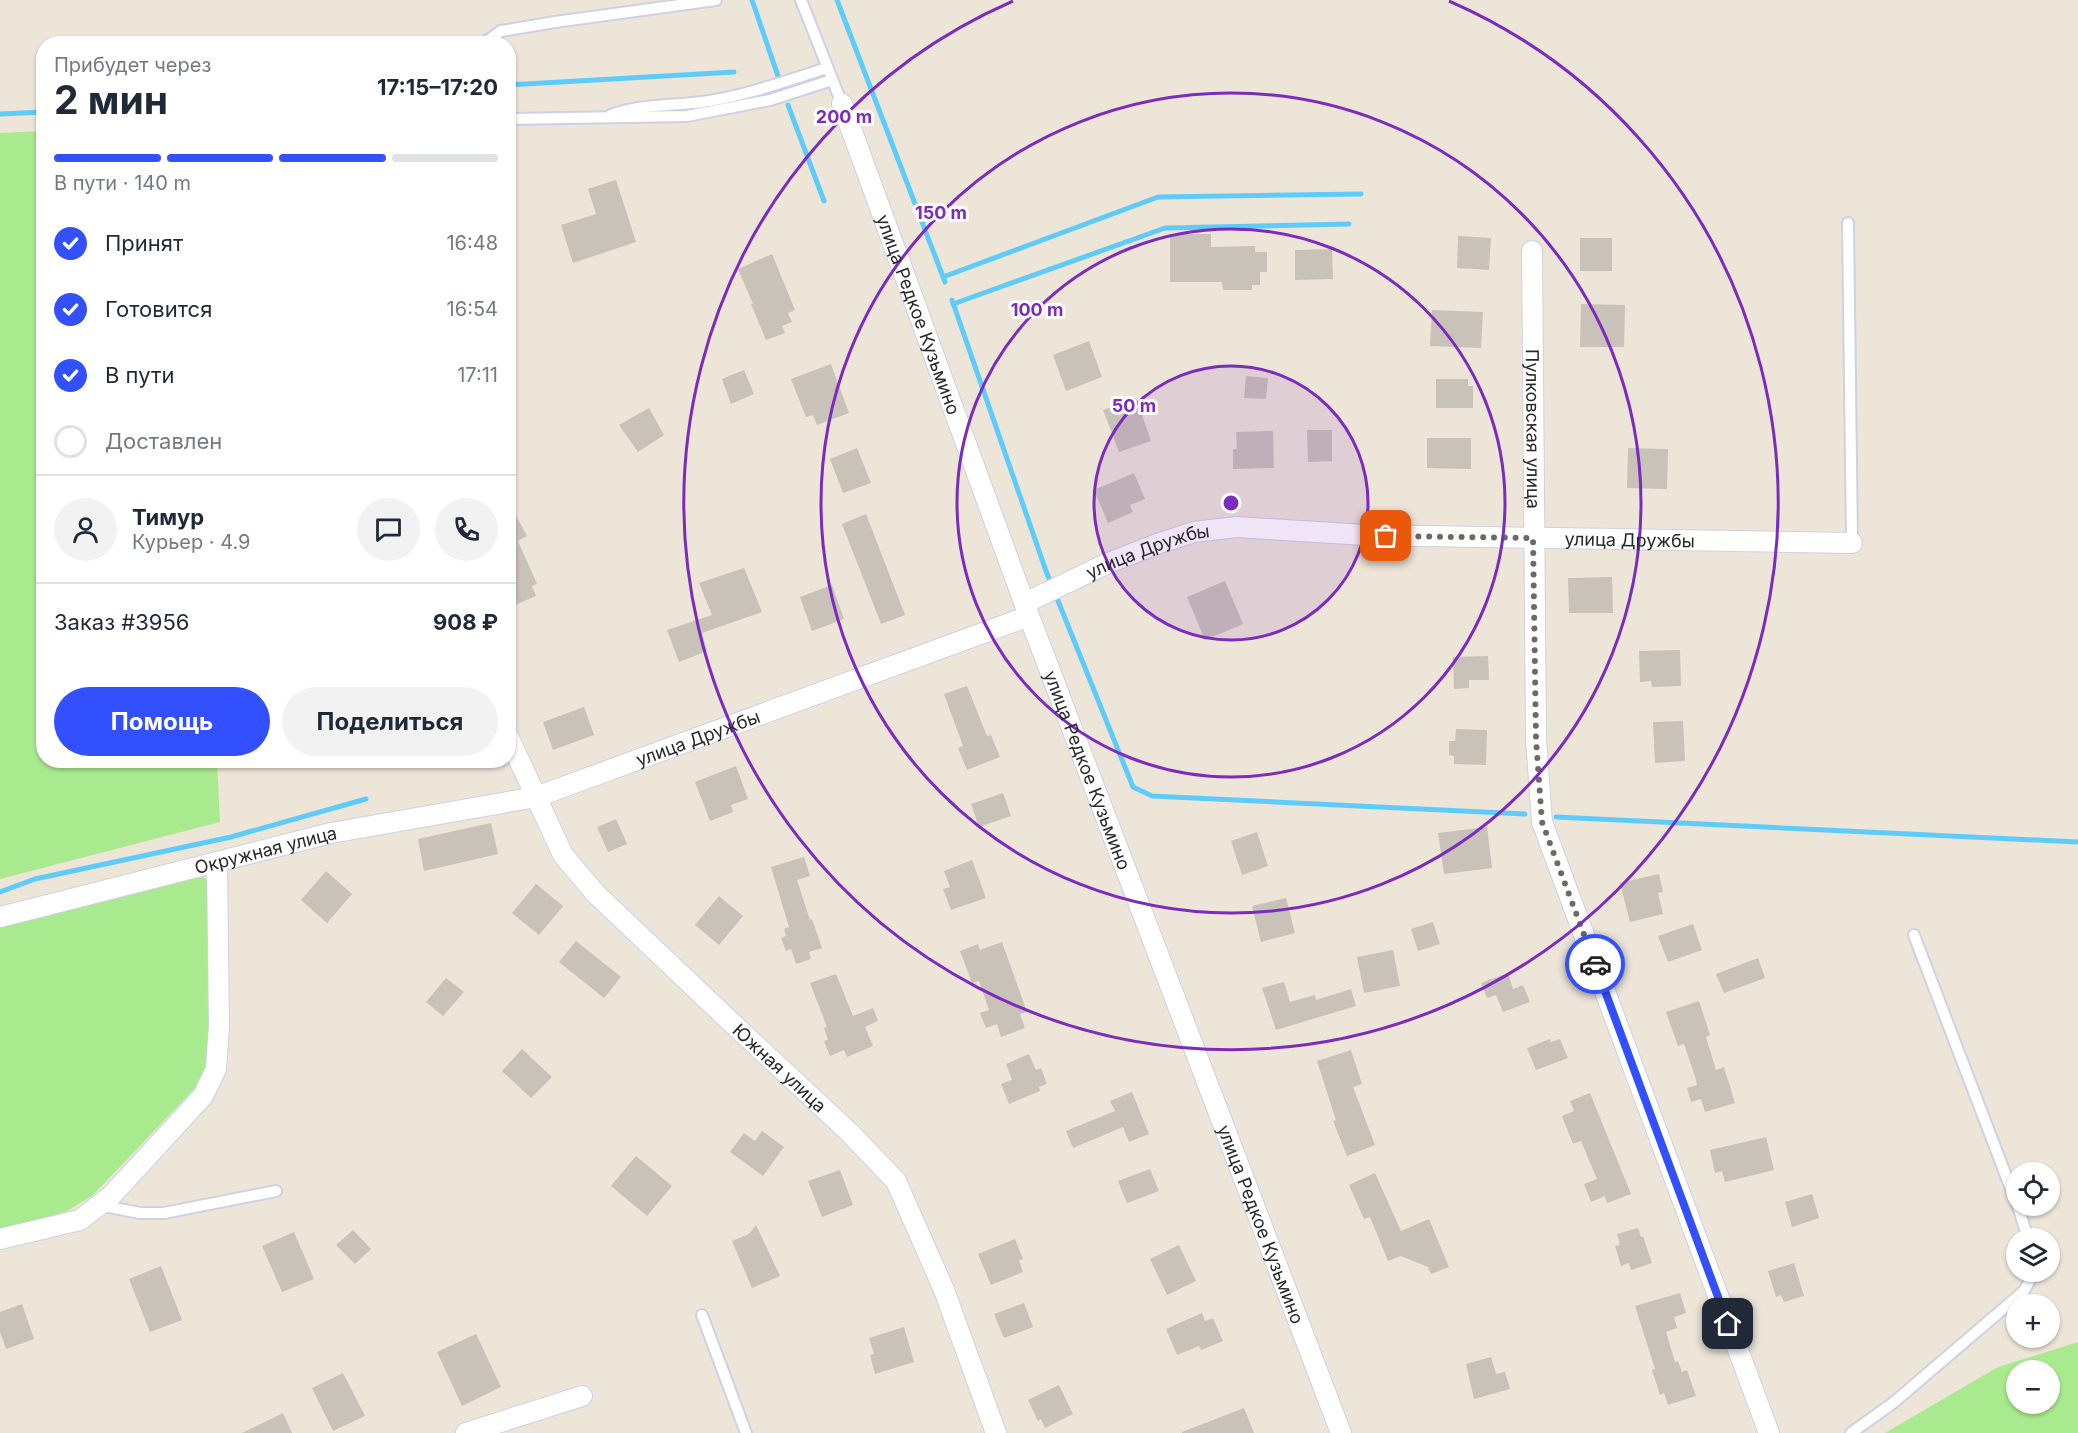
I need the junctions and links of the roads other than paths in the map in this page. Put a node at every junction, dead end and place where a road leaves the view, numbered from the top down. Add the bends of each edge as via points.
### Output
1 (716, 0) edge
2 (801, 0) edge
3 (494, 36) edge
4 (827, 68) junction
5 (832, 80) junction
6 (842, 104) joint
7 (605, 117) junction
8 (516, 119) edge
9 (1848, 223) dead end
10 (1532, 250) dead end
11 (1533, 538) junction
12 (1852, 543) joint
13 (1027, 609) junction
14 (516, 753) edge
15 (536, 797) junction
16 (217, 862) junction
17 (0, 917) edge
18 (1914, 934) dead end
19 (2006, 1175) edge
20 (276, 1191) dead end
21 (98, 1205) junction
22 (0, 1239) edge
23 (2029, 1282) edge
24 (702, 1315) dead end
25 (582, 1396) dead end
26 (466, 1433) edge
27 (746, 1433) edge
28 (996, 1433) edge
29 (1341, 1433) edge
30 (1768, 1433) edge
31 (1851, 1433) edge

1 - 3 lane via 555,22 501,31
2 - 4 lane
4 - 5 lane
4 - 7 lane via 746,93 630,108
5 - 6 lane
5 - 7 lane via 770,100 708,113
6 - 13 street, улица Редкое Кузьмино
7 - 8 lane
9 - 12 lane
10 - 11 street, Пулковская улица
11 - 12 street, улица Дружбы
11 - 13 street, улица Дружбы via 1365,535 1236,527 1194,532 1106,564
11 - 30 street, Пулковская улица via 1536,739 1542,822
13 - 15 street, улица Дружбы
13 - 29 street, улица Редкое Кузьмино
14 - 15 street, Южная улица
15 - 16 street, Окружная улица via 331,833
15 - 28 street, Южная улица via 563,855 596,894 849,1131 896,1181 944,1290
16 - 17 street, Окружная улица
16 - 21 street via 216,1069 203,1096 111,1196
18 - 19 lane
20 - 21 lane via 164,1213
21 - 22 street via 80,1220
23 - 31 lane via 2024,1291 1893,1403
24 - 27 lane
25 - 26 street

